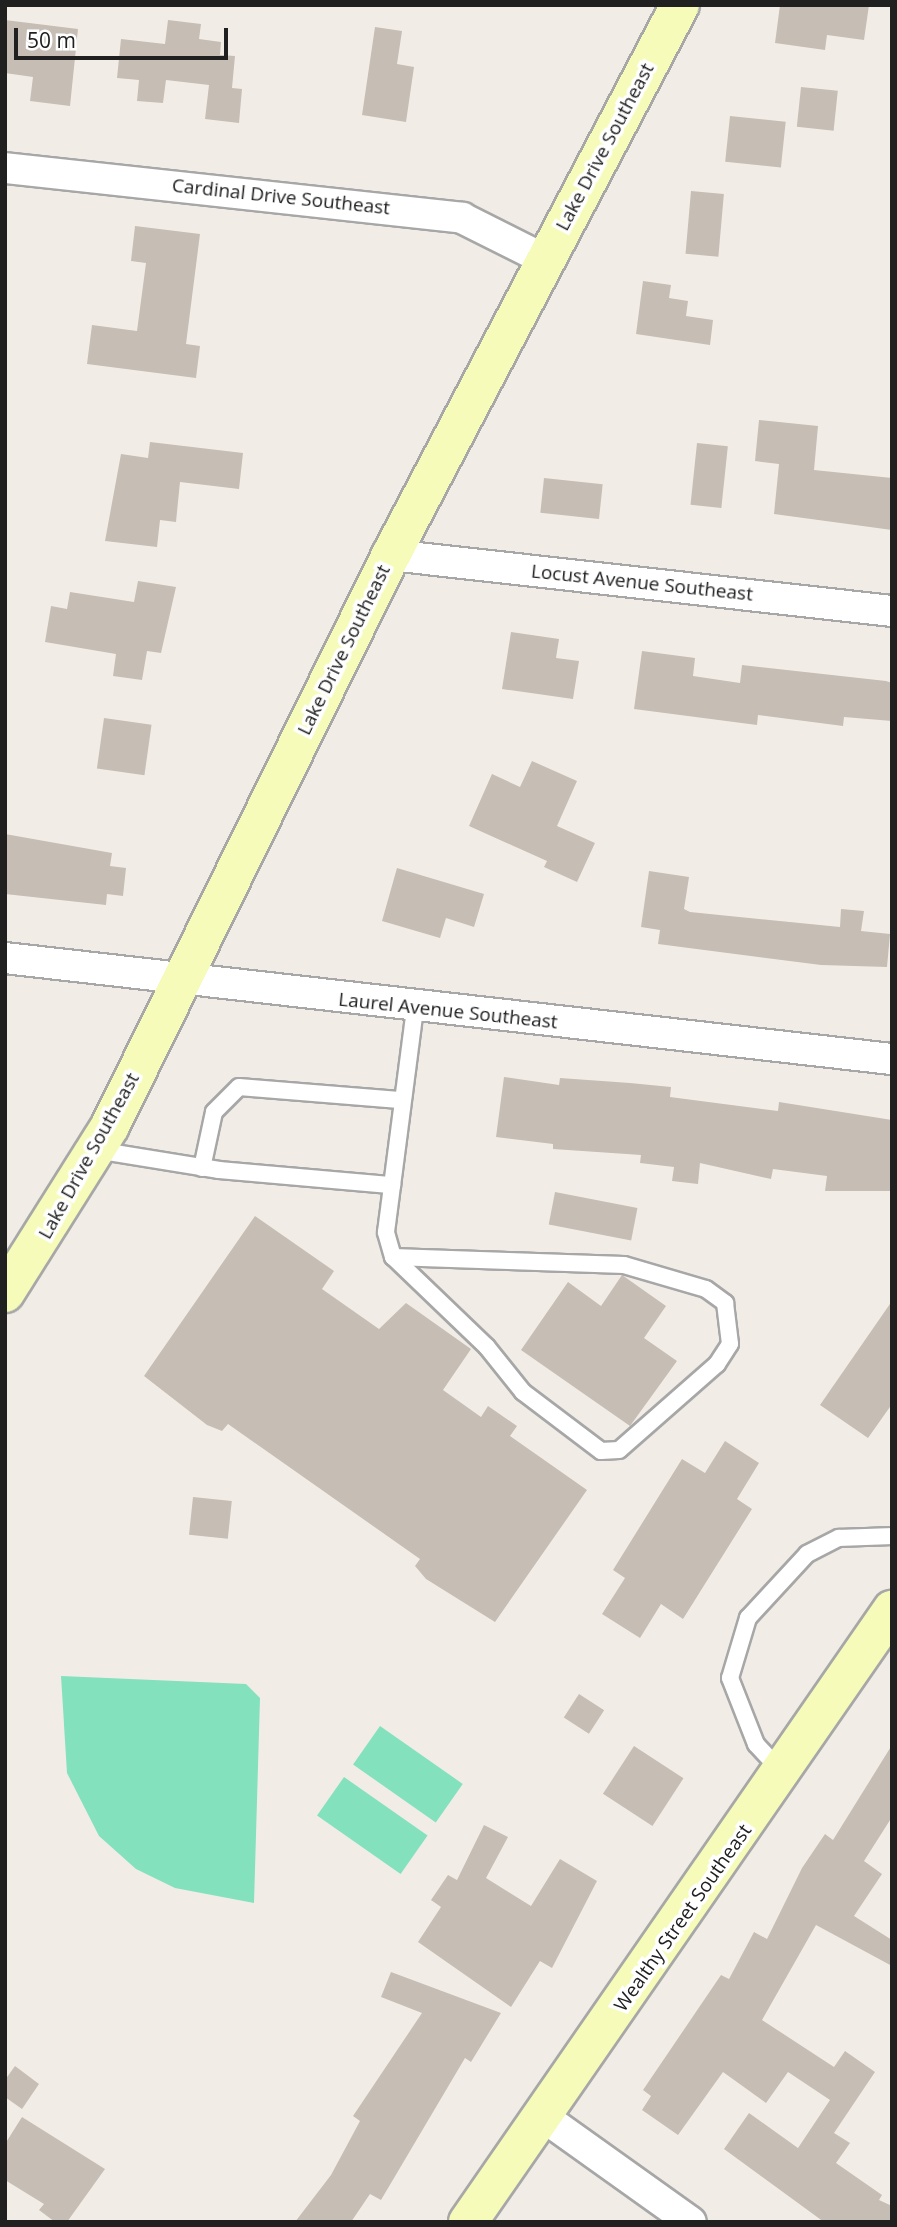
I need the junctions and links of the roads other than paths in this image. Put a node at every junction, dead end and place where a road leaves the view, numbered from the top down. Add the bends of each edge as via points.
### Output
1 (680, 5) edge
2 (5, 168) edge
3 (546, 260) junction
4 (391, 555) junction
5 (892, 611) edge
6 (5, 958) edge
7 (180, 983) junction
8 (415, 1008) junction
9 (892, 1059) edge
10 (402, 1100) junction
11 (96, 1150) junction
12 (202, 1168) junction
13 (392, 1185) junction
14 (393, 1257) junction
15 (5, 1293) edge
16 (892, 1536) edge
17 (892, 1610) edge
18 (783, 1773) junction
19 (545, 2118) junction
20 (468, 2222) edge
21 (691, 2222) edge

1 - 3 main road, Lake Drive Southeast
2 - 3 street, Cardinal Drive Southeast via 462,218
3 - 4 main road, Lake Drive Southeast
4 - 5 street, Locust Avenue Southeast
4 - 7 main road, Lake Drive Southeast
6 - 7 street, Laurel Avenue Southeast
7 - 8 street, Laurel Avenue Southeast
7 - 11 main road, Lake Drive Southeast
8 - 9 street, Laurel Avenue Southeast
8 - 10 lane
10 - 12 lane via 239,1087 214,1112
10 - 13 lane
11 - 12 lane
11 - 15 main road, Lake Drive Southeast
12 - 13 lane
13 - 14 lane via 386,1232
14 - 14 lane via 487,1347 523,1392 612,1453 717,1364 730,1344 725,1303 706,1289 624,1265
16 - 18 lane via 839,1538 807,1554 748,1618 730,1678 756,1744
17 - 18 main road, Wealthy Street Southeast
18 - 19 main road, Wealthy Street Southeast
19 - 20 main road, Wealthy Street Southeast
19 - 21 street

